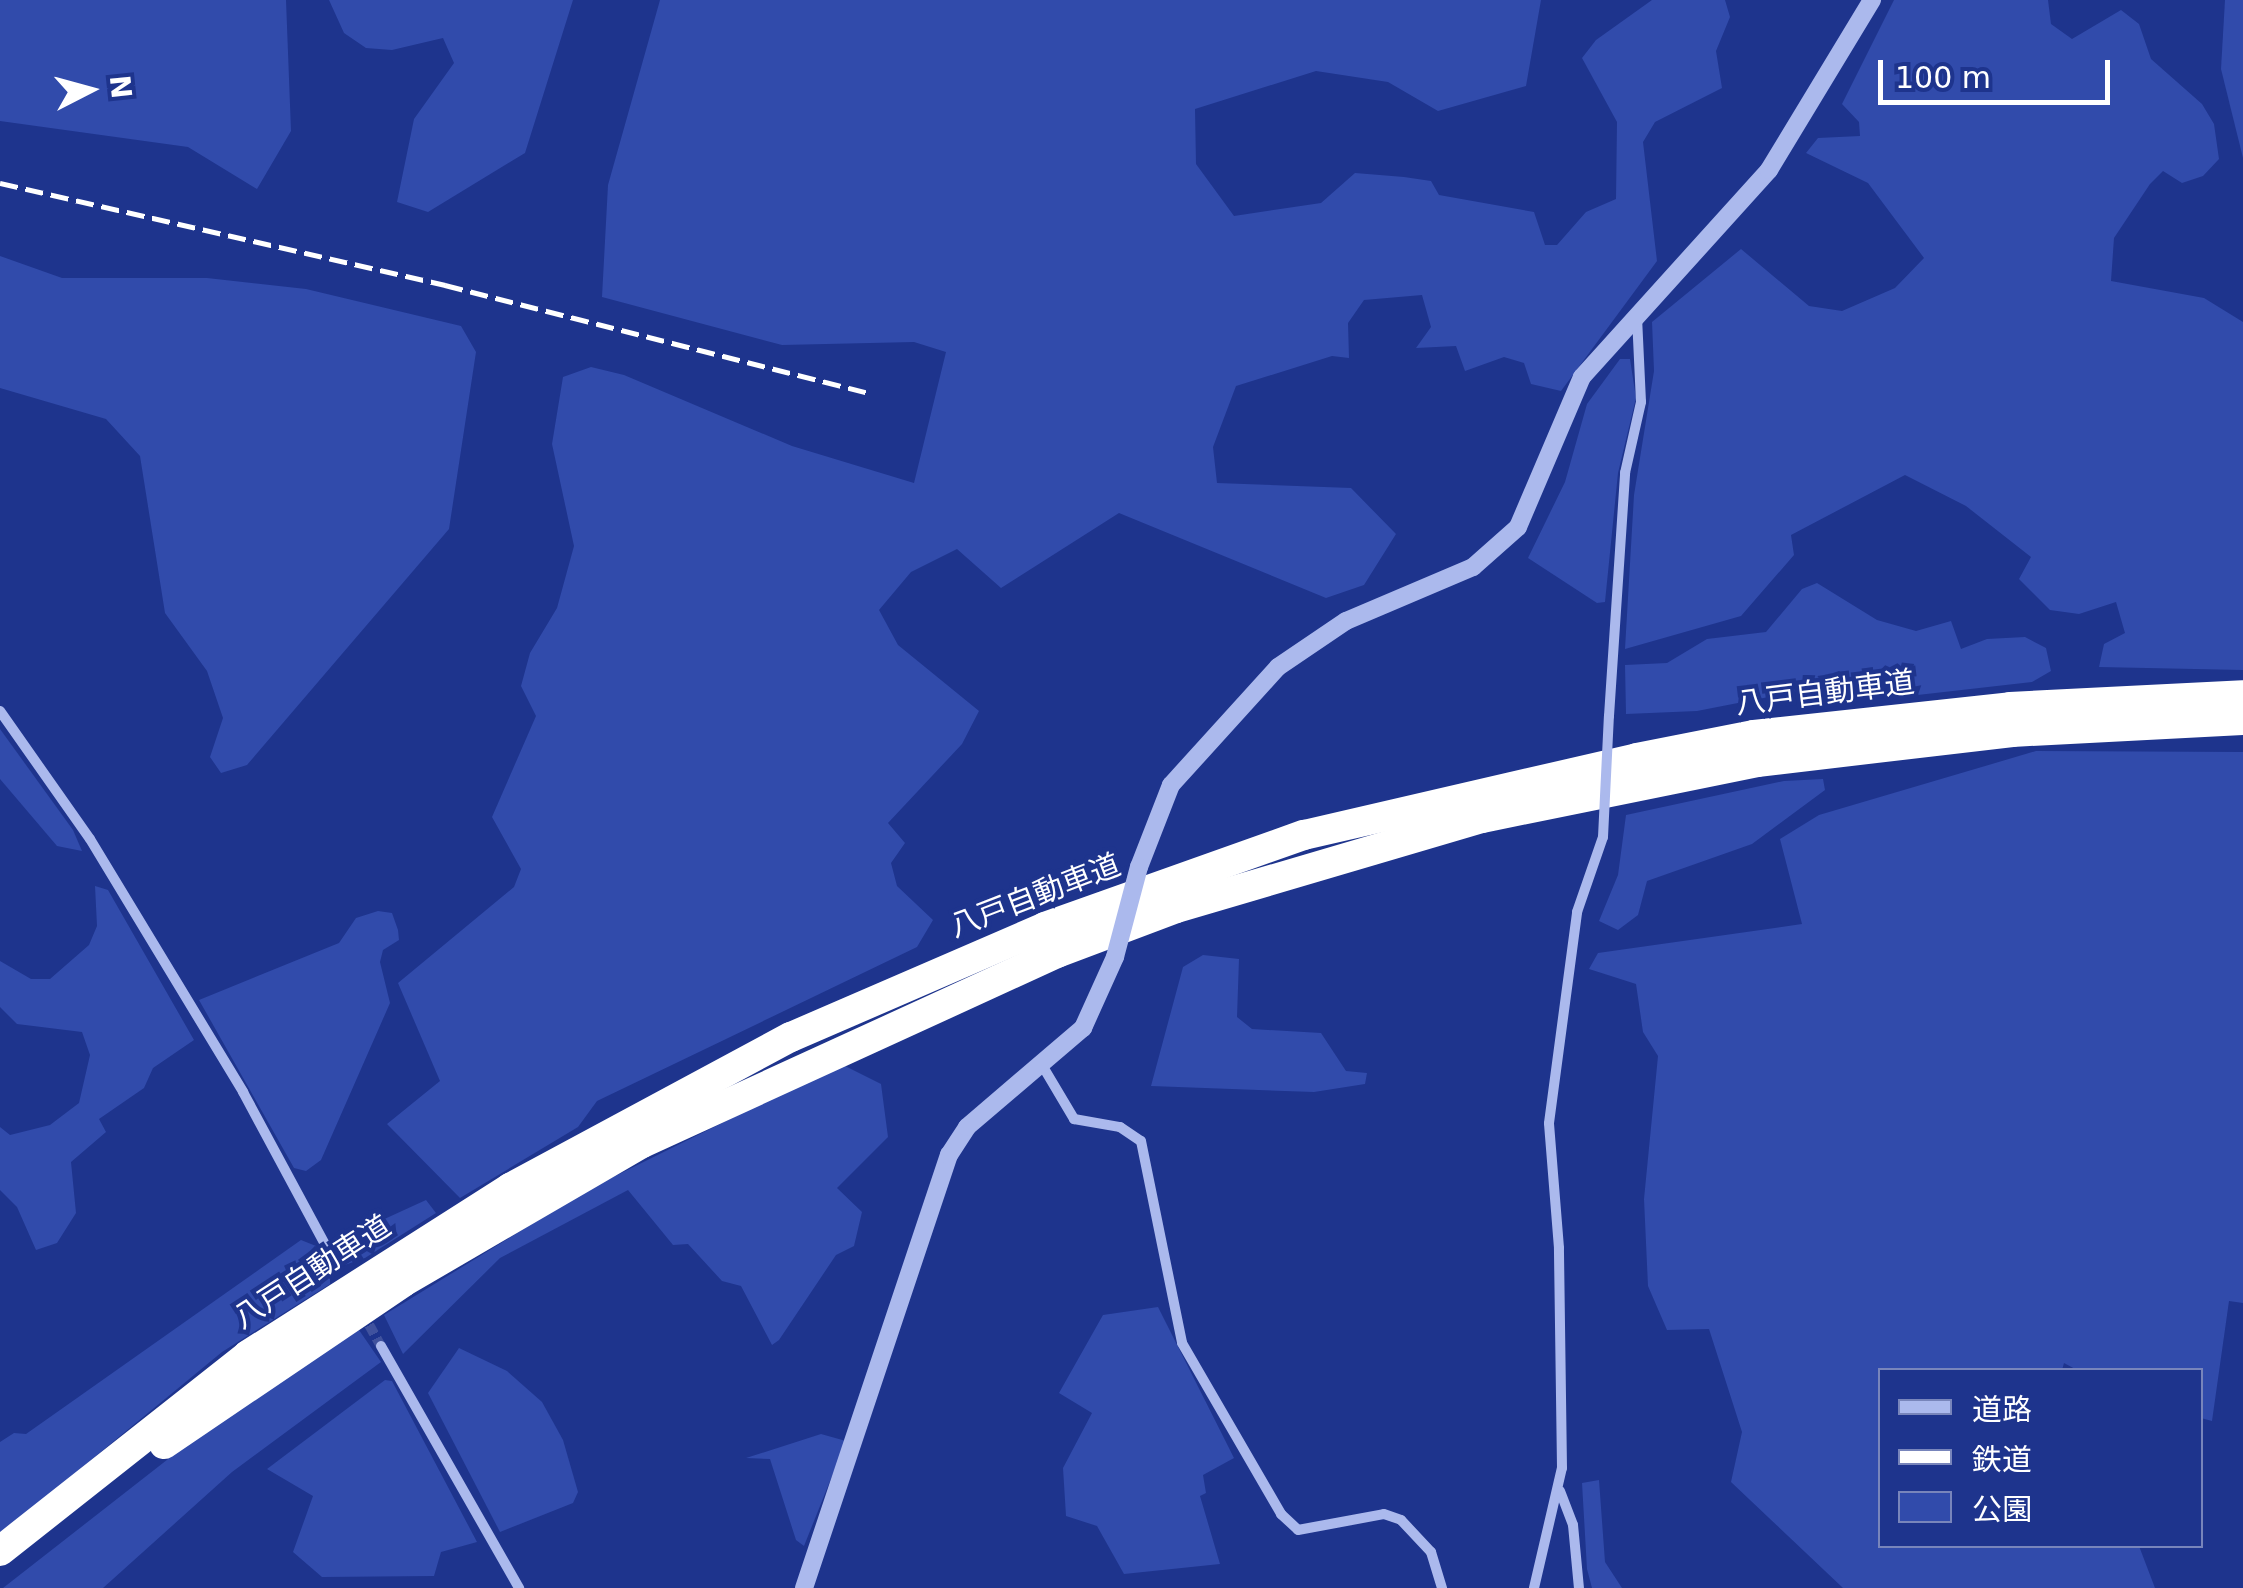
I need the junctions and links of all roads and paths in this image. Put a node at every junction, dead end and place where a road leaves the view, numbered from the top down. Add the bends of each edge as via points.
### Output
1 (1872, 0) edge
2 (1636, 316) junction
3 (2243, 695) edge
4 (0, 711) edge
5 (2243, 720) edge
6 (1042, 1065) junction
7 (336, 1265) dead end
8 (381, 1346) tunnel mouth
9 (1560, 1490) junction
10 (0, 1551) edge
11 (0, 1574) edge
12 (518, 1588) edge
13 (804, 1588) edge
14 (1442, 1588) edge
15 (1534, 1588) edge
16 (1580, 1588) edge

1 - 2 street via 1768,170
2 - 6 street, bridge via 1582,377 1535,498 1503,544 1442,584 1306,643 1171,785 1139,867 1115,957 1084,1028
2 - 9 street, bridge via 1641,402 1624,473 1603,838 1576,912 1547,1150 1559,1248
3 - 10 highway, 八戸自動車道 via 2010,707 1715,742 1304,835 1045,927 791,1037 510,1188 248,1355
4 - 7 street via 90,839 243,1092
5 - 11 highway, 八戸自動車道 via 1875,744 1642,783 1315,862 1056,953 674,1128 505,1221 260,1375
6 - 13 street via 967,1127 949,1154
6 - 14 street via 1074,1119 1120,1127 1140,1141 1182,1343 1282,1514 1298,1530 1384,1514 1401,1520 1431,1552
8 - 12 street
9 - 15 street
9 - 16 street via 1574,1525

